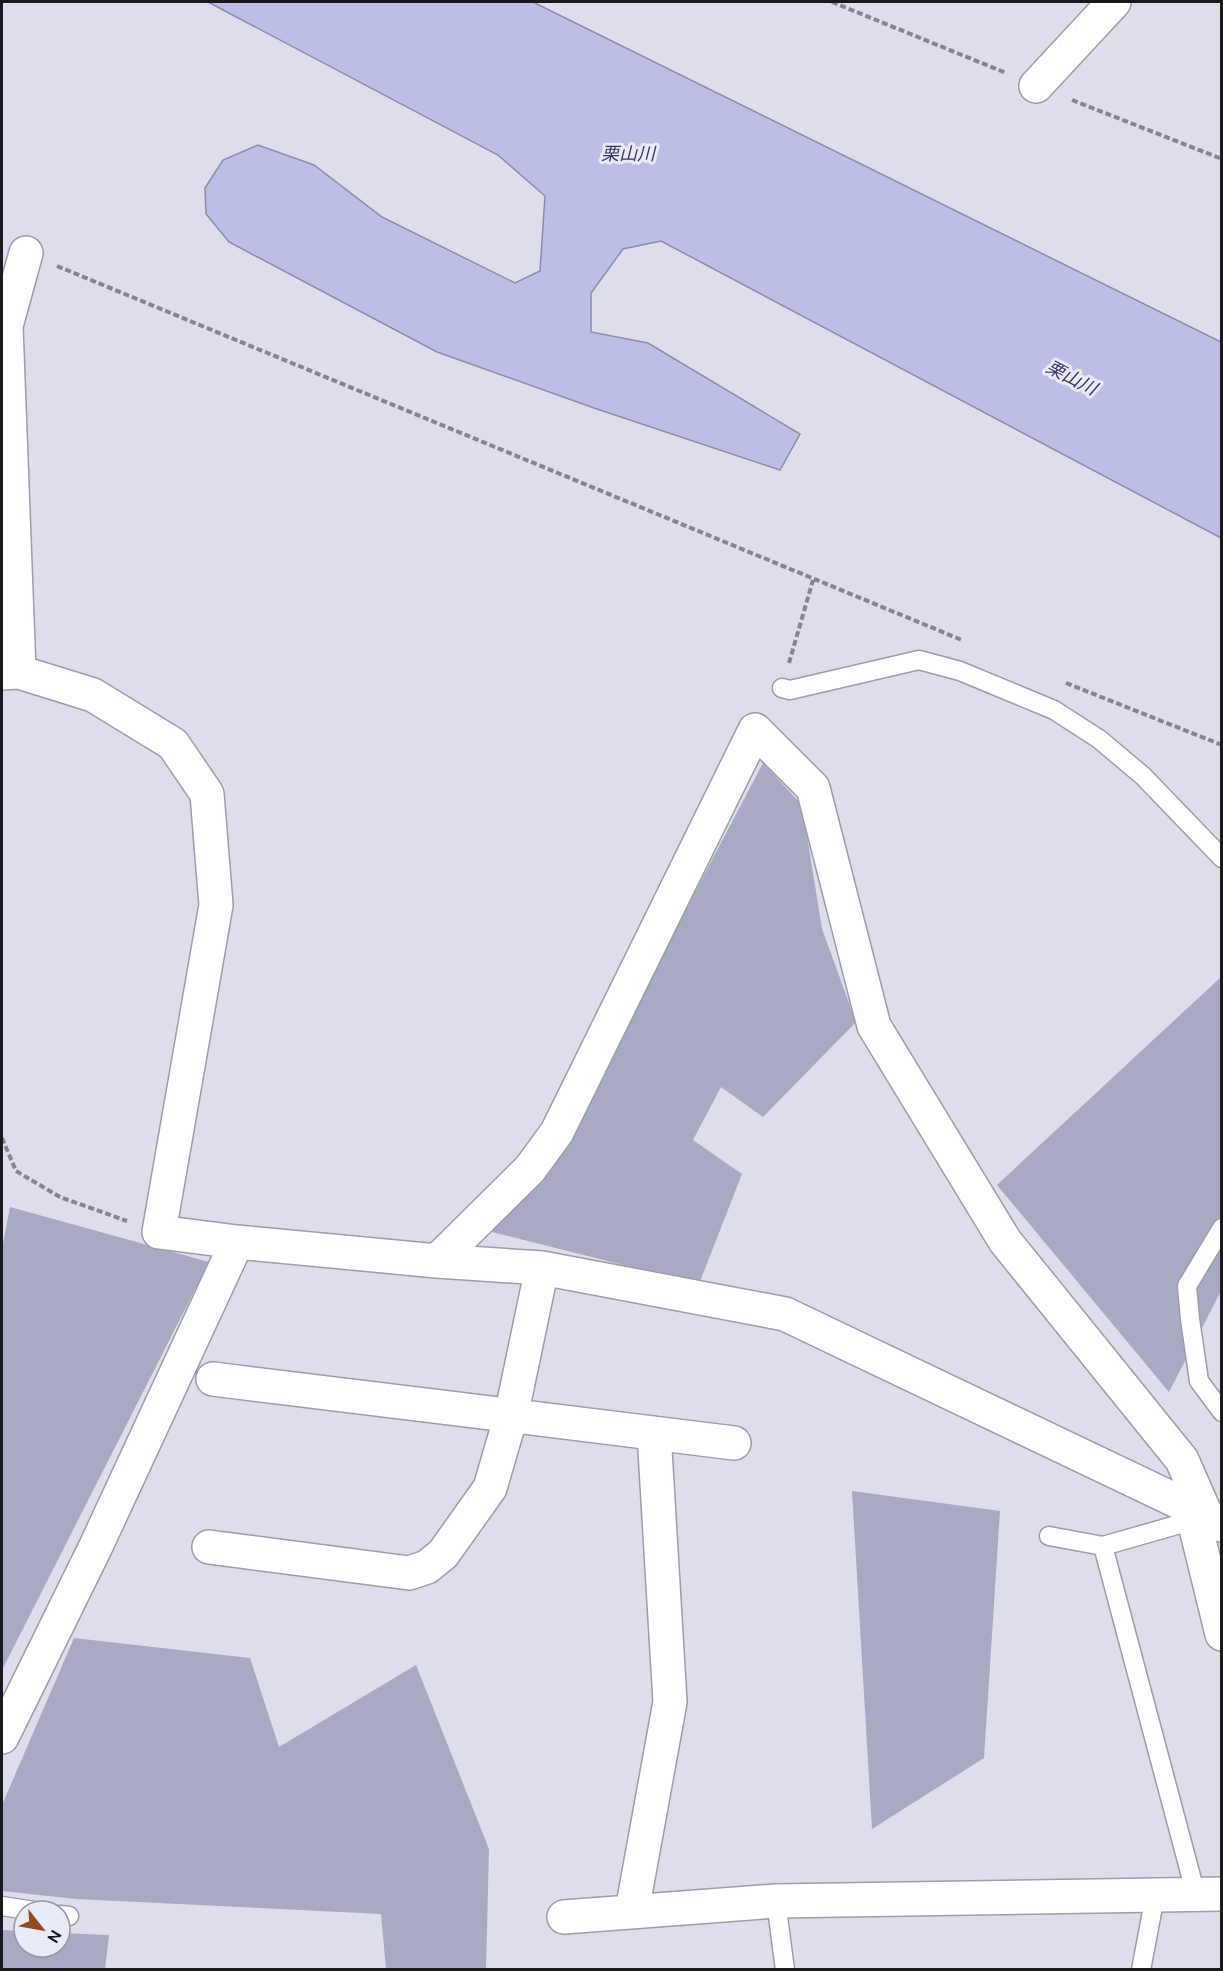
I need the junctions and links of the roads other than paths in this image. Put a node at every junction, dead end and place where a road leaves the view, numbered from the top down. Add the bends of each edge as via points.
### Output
1 (1114, 2) edge
2 (1036, 86) dead end
3 (26, 253) road end
4 (10, 673) edge
5 (782, 688) road end
6 (1221, 858) edge
7 (1221, 1228) edge
8 (237, 1242) junction
9 (437, 1261) junction
10 (542, 1268) junction
11 (213, 1379) dead end
12 (1221, 1412) edge
13 (511, 1416) junction
14 (654, 1433) junction
15 (734, 1443) dead end
16 (1203, 1517) edge
17 (1049, 1536) dead end
18 (1103, 1546) junction
19 (209, 1547) dead end
20 (1221, 1634) edge
21 (2, 1737) edge
22 (1209, 1894) edge
23 (1155, 1896) junction
24 (776, 1901) junction
25 (632, 1911) junction
26 (564, 1917) dead end
27 (785, 1970) edge
28 (1141, 1970) edge

1 - 2 street
3 - 4 street via 6,326
4 - 8 street via 93,696 173,744 207,794 216,905 159,1232
5 - 6 lane via 790,690 918,660 960,671 1054,710 1099,740 1143,776
7 - 12 lane via 1187,1286 1199,1381
8 - 9 street
8 - 21 street via 96,1546
9 - 10 street
9 - 16 street via 530,1169 557,1132 755,730 813,788 874,1026 1005,1241 1182,1460
10 - 13 street
10 - 16 street via 785,1314
11 - 13 street
13 - 14 street
13 - 19 street via 490,1488 443,1554 428,1567 409,1572
14 - 15 street
14 - 25 street via 670,1702
16 - 18 lane
16 - 20 street
17 - 18 lane
18 - 22 lane
22 - 23 street
23 - 24 street
23 - 28 lane
24 - 25 street
24 - 27 lane
25 - 26 street

